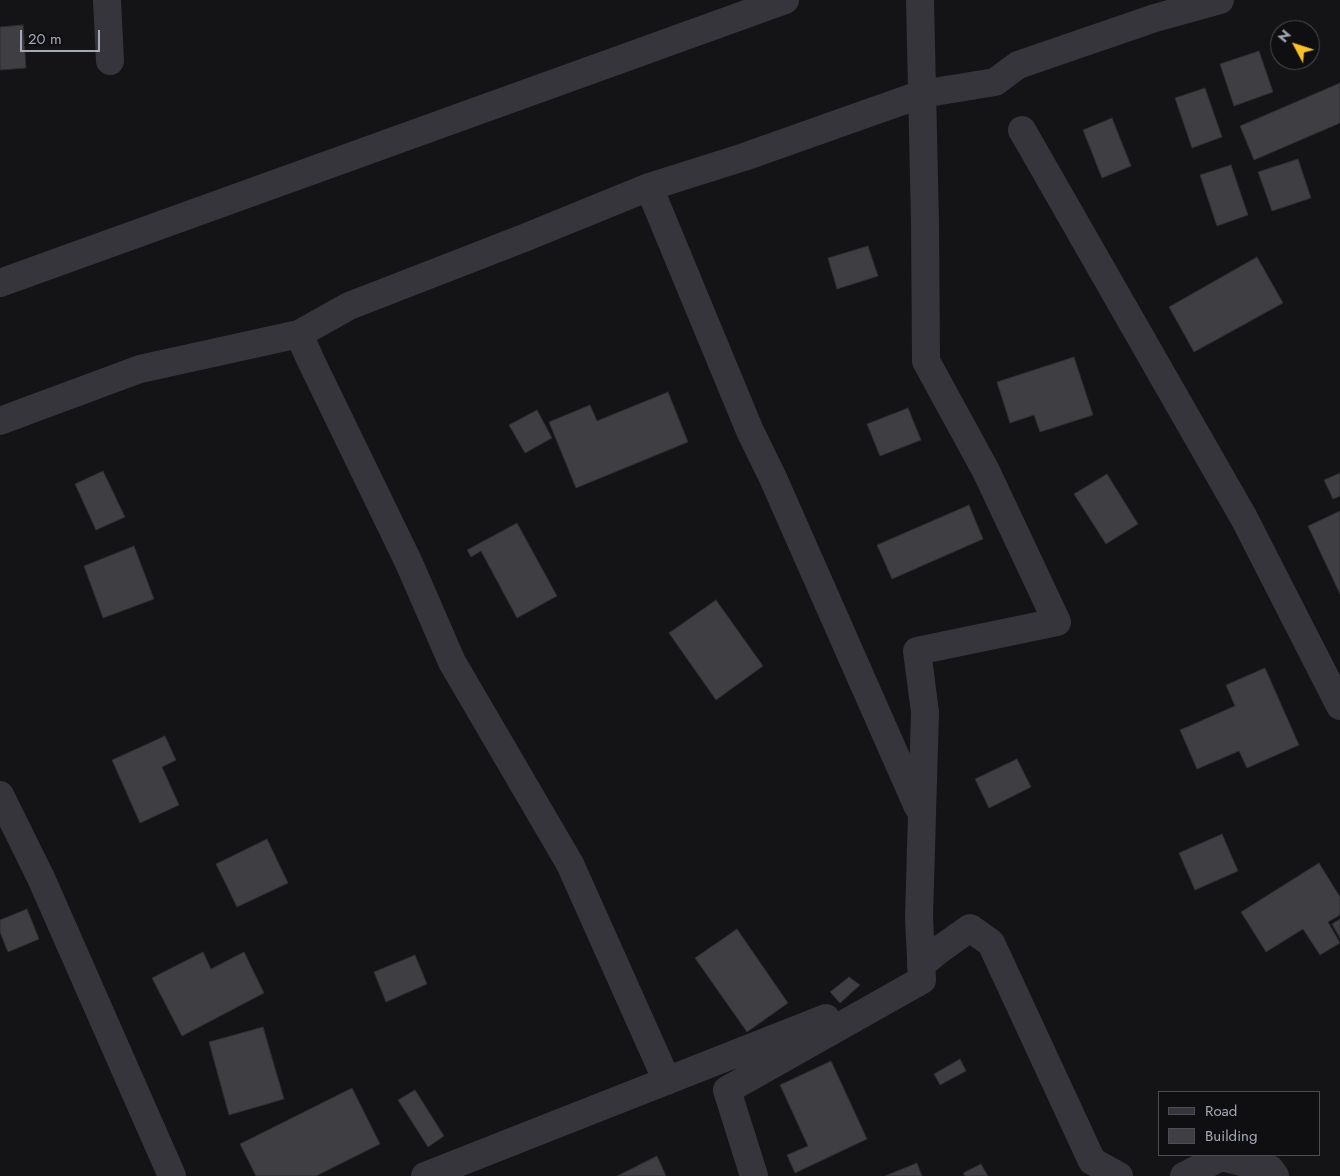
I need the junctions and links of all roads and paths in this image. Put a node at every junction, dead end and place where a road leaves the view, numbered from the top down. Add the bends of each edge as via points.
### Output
1 (107, 0) edge
2 (785, 0) edge
3 (920, 0) edge
4 (1220, 0) edge
5 (110, 61) dead end
6 (922, 94) junction
7 (1022, 130) dead end
8 (648, 187) junction
9 (0, 283) edge
10 (299, 334) junction
11 (0, 421) edge
12 (1340, 706) edge
13 (0, 795) edge
14 (922, 814) junction
15 (921, 973) junction
16 (667, 1081) junction
17 (172, 1176) edge
18 (425, 1176) edge
19 (754, 1176) edge
20 (1119, 1176) edge
21 (1184, 1176) edge
22 (1275, 1176) edge

1 - 5 street
2 - 9 street
3 - 6 street
4 - 6 street via 1155,18 1018,65 995,82
6 - 8 street
6 - 14 street via 926,361 986,471 1057,622 917,651 925,712
7 - 12 street via 1244,518
8 - 10 street via 349,306
8 - 14 street via 750,432
10 - 11 street via 140,370
10 - 16 street via 409,563 452,662 570,864
13 - 17 street via 41,878
14 - 15 street
15 - 16 street
15 - 19 street via 727,1090
15 - 20 street via 939,950 970,928 991,943 1092,1161
16 - 18 street
21 - 22 street via 1221,1157 1270,1169

